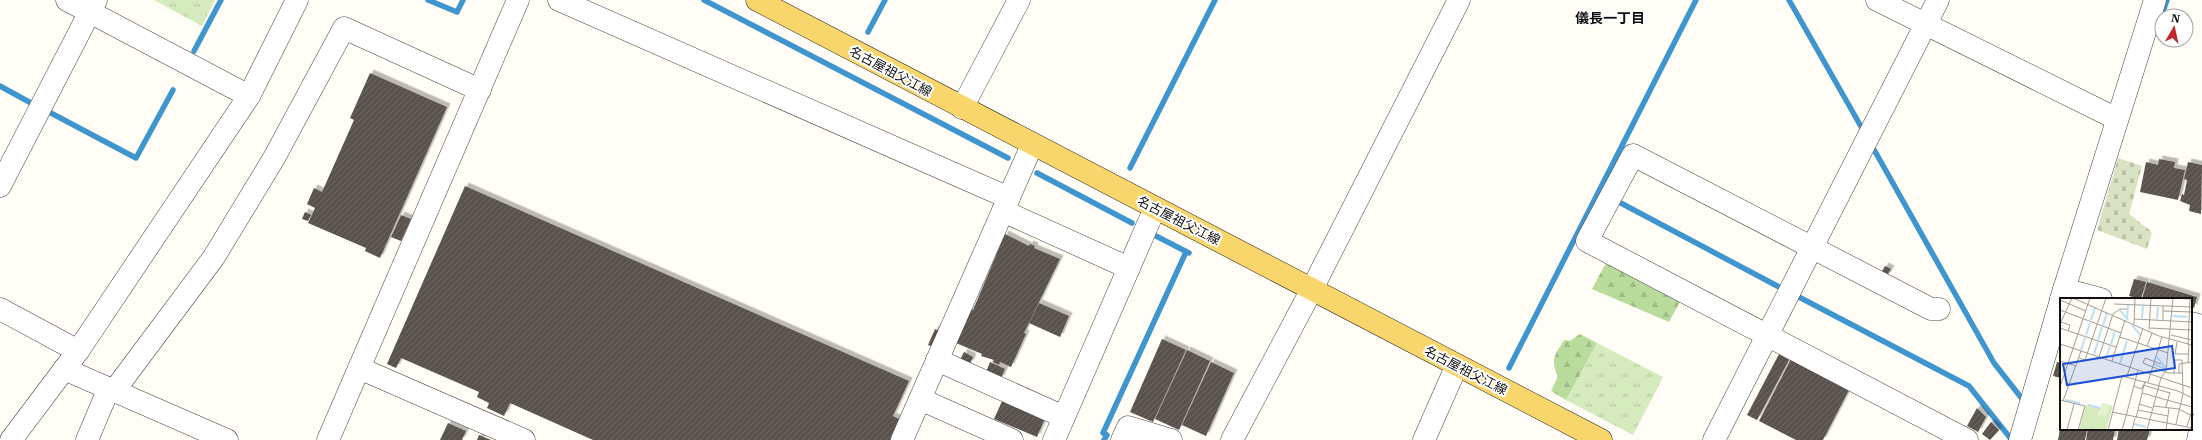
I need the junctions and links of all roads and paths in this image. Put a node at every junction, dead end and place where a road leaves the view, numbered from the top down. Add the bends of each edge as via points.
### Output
1 (67, 0) edge
2 (297, 0) edge
3 (518, 0) edge
4 (558, 0) edge
5 (757, 0) edge
6 (1019, 0) edge
7 (1458, 0) edge
8 (1878, 0) edge
9 (1938, 0) edge
10 (2155, 0) edge
11 (93, 6) edge
12 (1926, 24) junction
13 (480, 90) junction
14 (249, 96) junction
15 (962, 108) junction
16 (2118, 119) junction
17 (1032, 145) junction
18 (0, 186) edge
19 (1006, 204) junction
20 (1155, 208) junction
21 (1812, 247) junction
22 (1129, 268) junction
23 (1312, 289) junction
24 (2062, 296) edge
25 (2088, 298) edge
26 (2060, 303) edge
27 (0, 309) edge
28 (1939, 309) dead end
29 (2192, 323) edge
30 (2202, 326) edge
31 (1767, 335) junction
32 (2202, 339) edge
33 (78, 351) junction
34 (937, 360) junction
35 (1457, 365) junction
36 (359, 368) junction
37 (64, 369) junction
38 (112, 389) junction
39 (920, 399) junction
40 (2202, 407) edge
41 (1064, 417) junction
42 (2202, 422) edge
43 (981, 434) edge
44 (11, 440) edge
45 (86, 440) edge
46 (227, 440) edge
47 (328, 440) edge
48 (524, 440) edge
49 (902, 440) edge
50 (1012, 440) edge
51 (1054, 440) edge
52 (1122, 440) edge
53 (1171, 440) edge
54 (1232, 440) edge
55 (1424, 440) edge
56 (1601, 440) edge
57 (1714, 440) edge
58 (1967, 440) edge
59 (2020, 440) edge
60 (2198, 440) edge

1 - 11 street
2 - 14 street
3 - 13 street
4 - 19 street
5 - 15 main road, 名古屋祖父江線
6 - 15 street
7 - 23 street
8 - 12 street
9 - 12 street
10 - 16 street
11 - 14 street
11 - 18 street
12 - 16 street
12 - 21 street
13 - 36 street
13 - 38 street via 344,28 274,158 214,257
14 - 33 street
15 - 17 main road, 名古屋祖父江線
16 - 24 street
17 - 19 street
17 - 20 main road, 名古屋祖父江線
19 - 22 street
19 - 34 street
20 - 22 street
20 - 23 main road, 名古屋祖父江線
21 - 28 street via 1932,309
21 - 31 street
21 - 31 street via 1633,155 1587,242
22 - 41 street
23 - 35 main road, 名古屋祖父江線
23 - 54 street
24 - 25 street
26 - 59 street
27 - 33 street
29 - 30 street
31 - 57 street
31 - 58 street
32 - 40 street via 2197,374
33 - 37 street
34 - 39 street
34 - 41 street
35 - 55 street
35 - 56 main road, 名古屋祖父江線
36 - 47 street
36 - 48 street
37 - 38 street
37 - 44 street
38 - 45 street
38 - 46 street
39 - 43 street
39 - 49 street
41 - 51 street
42 - 60 street
43 - 50 street
52 - 53 street via 1128,427

